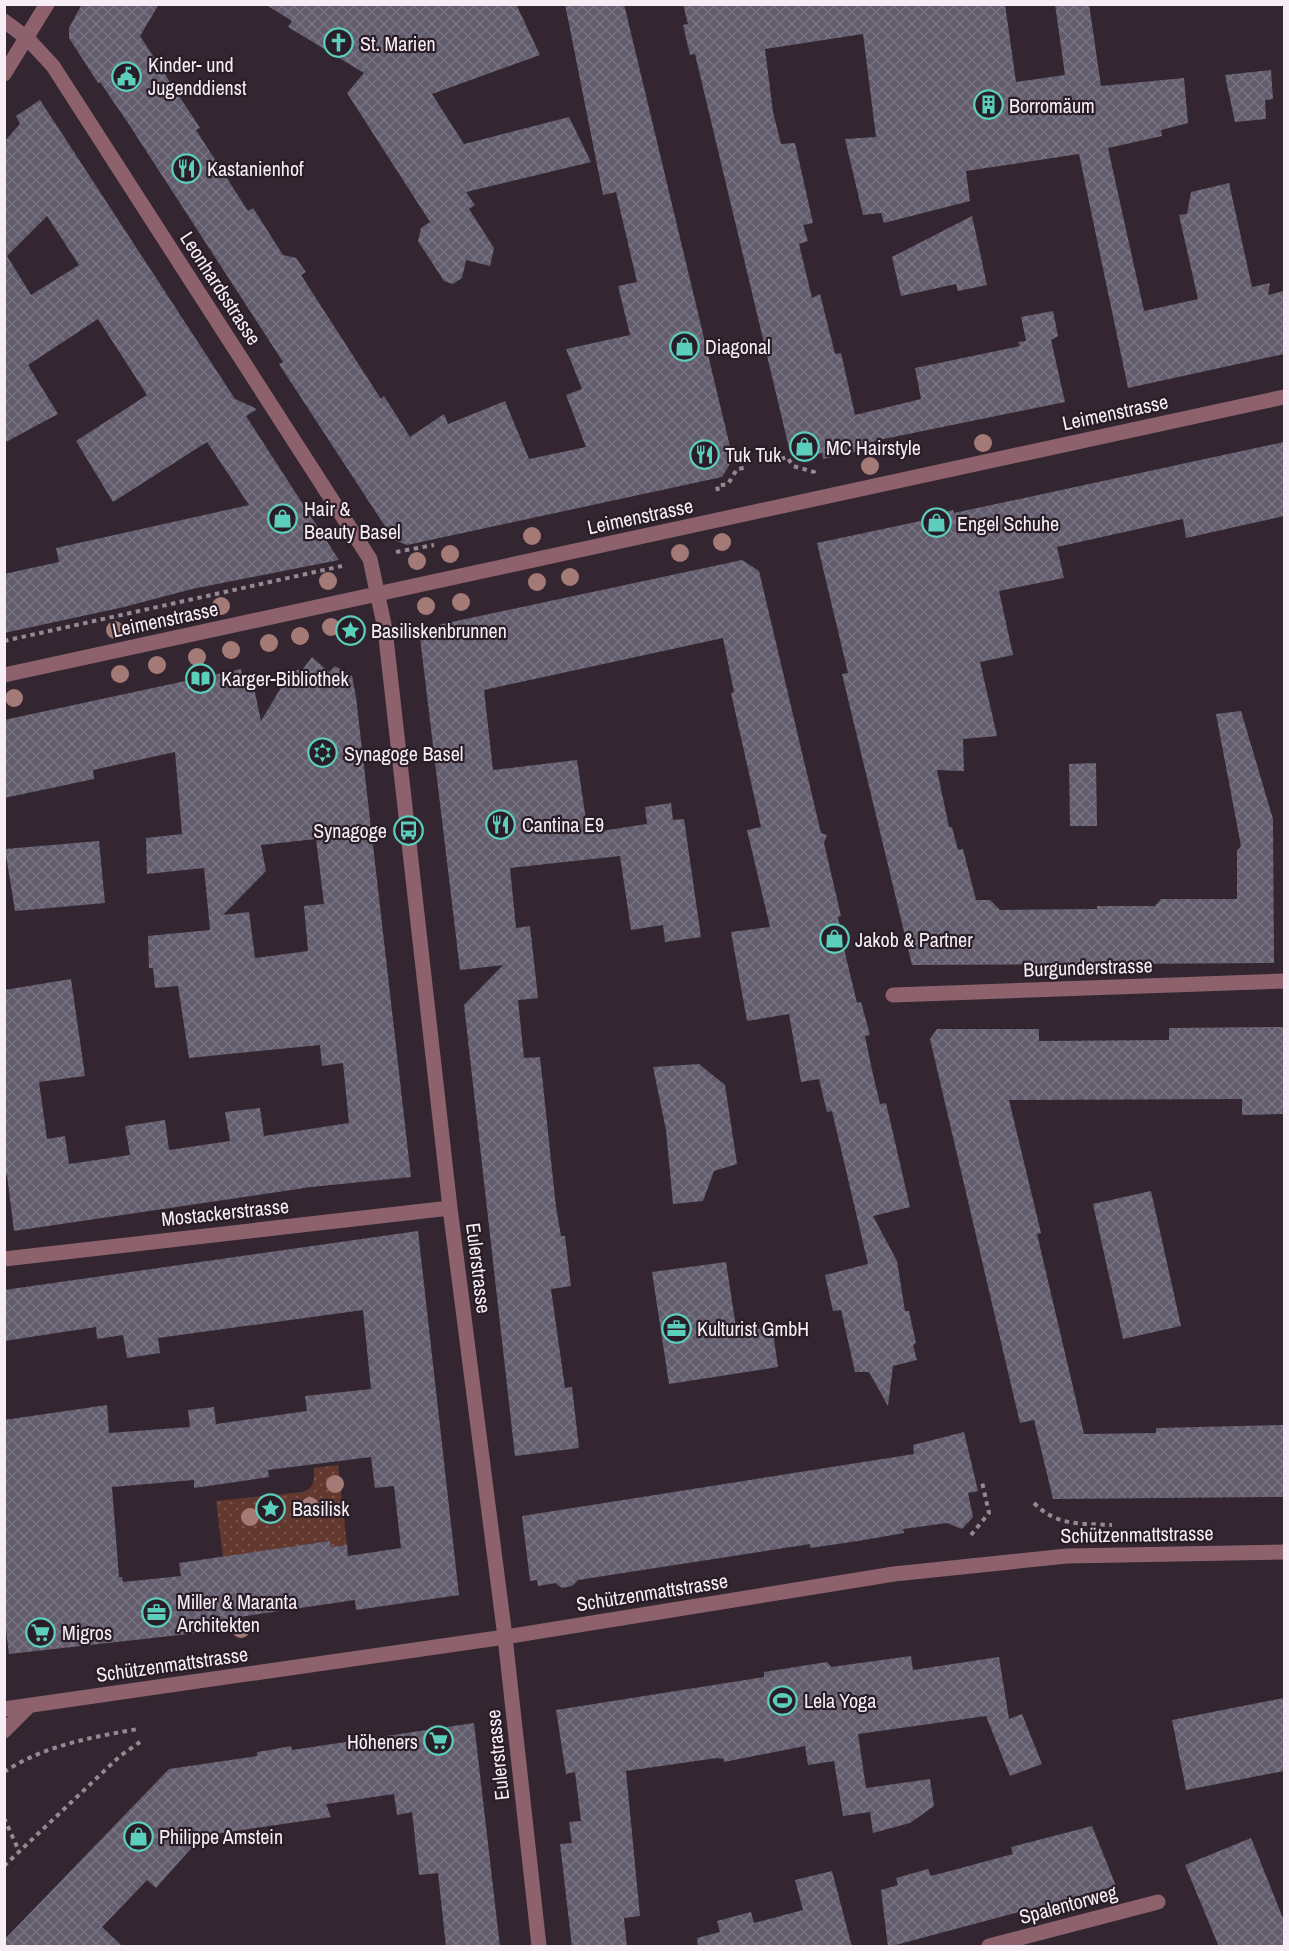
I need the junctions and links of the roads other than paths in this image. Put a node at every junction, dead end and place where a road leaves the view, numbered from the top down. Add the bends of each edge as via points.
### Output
1 (47, 4) edge
2 (4, 21) edge
3 (27, 38) junction
4 (4, 74) edge
5 (1284, 397) edge
6 (379, 594) junction
7 (4, 675) edge
8 (1284, 981) edge
9 (893, 995) dead end
10 (450, 1208) junction
11 (4, 1259) edge
12 (1284, 1552) edge
13 (505, 1637) junction
14 (30, 1705) junction
15 (4, 1709) edge
16 (4, 1731) edge
17 (1158, 1902) dead end
18 (539, 1947) edge
19 (989, 1947) edge

1 - 3 street
2 - 3 street, Leonhardsstrasse
3 - 4 street
3 - 6 street, Leonhardsstrasse via 53,66 370,559
5 - 6 street, Leimenstrasse
6 - 7 street, Leimenstrasse
6 - 10 street, Eulerstrasse
8 - 9 street, Burgunderstrasse
10 - 11 street, Mostackerstrasse
10 - 13 street, Eulerstrasse
12 - 13 street, Schützenmattstrasse via 1067,1556 894,1574
13 - 14 street, Schützenmattstrasse
13 - 18 street, Eulerstrasse
14 - 15 street, Schützenmattstrasse
14 - 16 street
17 - 19 street, Spalentorweg

